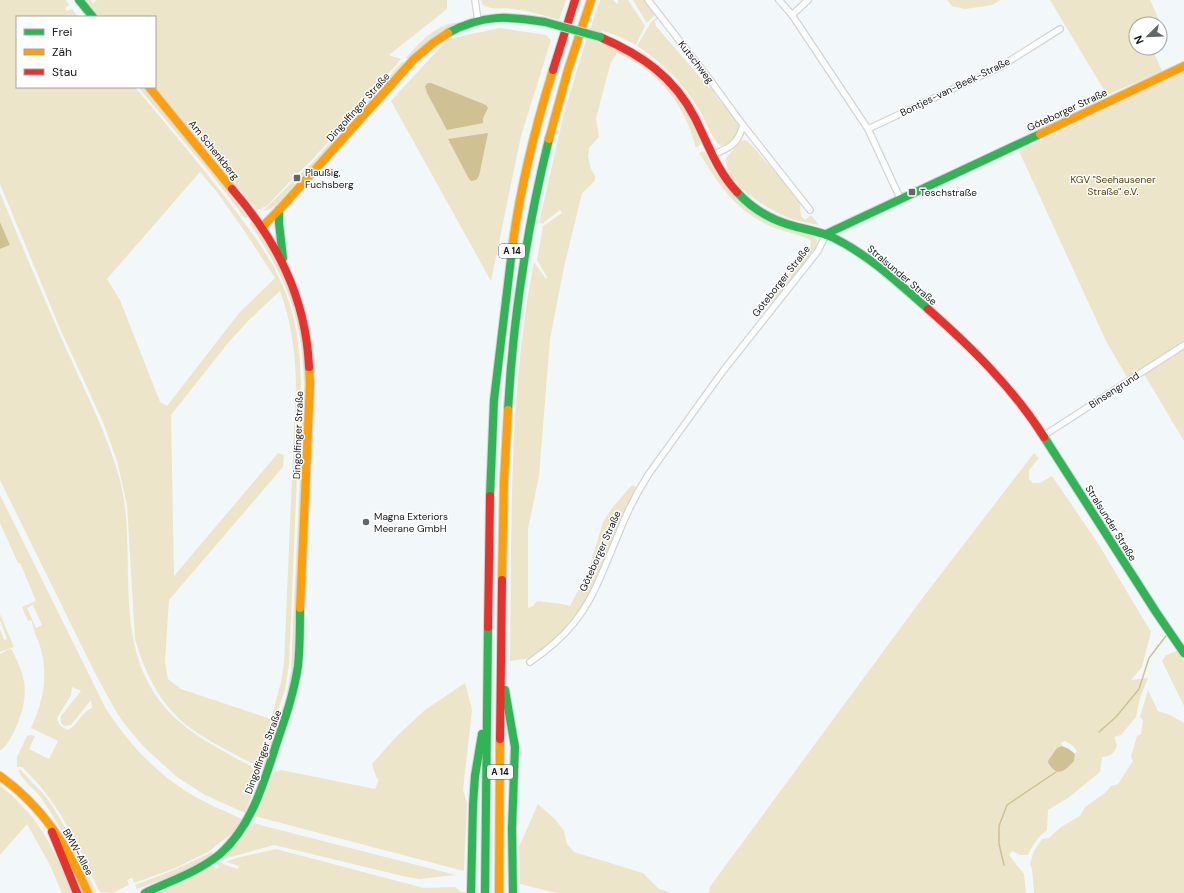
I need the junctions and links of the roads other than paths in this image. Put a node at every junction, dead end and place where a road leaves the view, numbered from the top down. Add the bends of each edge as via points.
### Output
1 (79, 0) edge
2 (475, 0) edge
3 (575, 0) edge
4 (591, 0) edge
5 (648, 0) edge
6 (779, 0) edge
7 (808, 0) edge
8 (792, 15) junction
9 (92, 16) edge
10 (478, 21) junction
11 (1060, 29) dead end
12 (1184, 66) edge
13 (150, 88) edge
14 (743, 125) junction
15 (868, 129) junction
16 (712, 155) junction
17 (900, 198) junction
18 (279, 210) junction
19 (810, 210) dead end
20 (262, 227) junction
21 (826, 234) junction
22 (284, 263) junction
23 (1184, 345) edge
24 (1043, 436) junction
25 (1184, 653) edge
26 (530, 662) dead end
27 (501, 670) junction
28 (487, 707) junction
29 (0, 776) edge
30 (48, 822) junction
31 (485, 889) edge
32 (499, 891) edge
33 (77, 893) edge
34 (88, 893) edge
35 (145, 893) edge
36 (471, 893) edge
37 (513, 893) edge

1 - 9 main road
2 - 10 street
3 - 28 main road, A 14 via 545,96 532,148 516,222 507,288 494,400 491,462
4 - 27 main road, A 14 via 558,105 534,206 521,285 508,403 504,469
5 - 14 street, Kutschweg
6 - 8 street
7 - 8 street
8 - 15 street
10 - 16 main road, Stralsunder Straße, bridge via 501,17 545,22 600,37 633,52 668,80 689,106
10 - 18 main road, Dingolfinger Straße via 440,37 426,47
11 - 15 street, Bontjes-van-Beek-Straße via 1000,67
12 - 17 main road, Göteborger Straße
13 - 20 main road, Am Schenkberg
14 - 16 street via 741,135 731,147
14 - 19 street, Kutschweg
15 - 17 street
16 - 21 main road, Stralsunder Straße via 732,187 758,210 785,224
17 - 21 main road, Göteborger Straße
18 - 20 main road, Dingolfinger Straße
18 - 22 main road
20 - 22 main road, Dingolfinger Straße
21 - 24 main road, Stralsunder Straße via 872,261 950,328 1024,406
21 - 26 street, Göteborger Straße via 818,251 723,371 645,480 618,532 598,582 574,623 550,648
22 - 35 main road, Dingolfinger Straße via 295,289 306,330 310,370 298,664 295,684 289,711 256,802 241,831 218,856 193,871
23 - 24 street, Binsengrund
24 - 25 main road, Stralsunder Straße
27 - 32 main road, A 14
27 - 37 main road via 515,746
28 - 31 main road, A 14
28 - 36 main road via 475,776
29 - 30 main road, BMW-Allee via 20,792
30 - 33 main road, BMW-Allee
30 - 34 main road, BMW-Allee via 69,852

